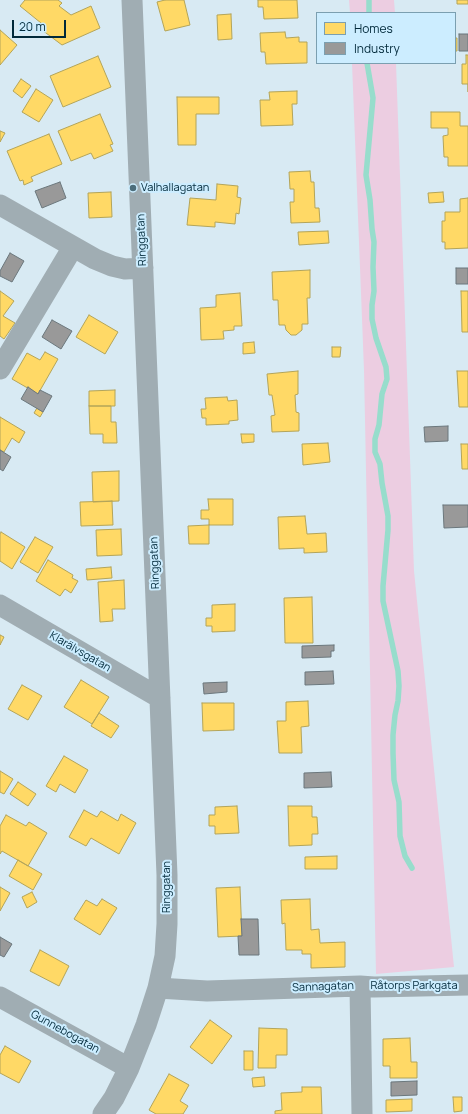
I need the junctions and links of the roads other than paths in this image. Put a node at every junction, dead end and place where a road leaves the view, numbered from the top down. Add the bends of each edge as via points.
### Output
1 (132, 0) edge
2 (0, 206) edge
3 (73, 247) junction
4 (143, 268) junction
5 (0, 369) edge
6 (0, 605) edge
7 (160, 698) junction
8 (360, 986) junction
9 (468, 986) edge
10 (158, 988) junction
11 (0, 997) edge
12 (129, 1068) junction
13 (103, 1114) edge
14 (362, 1114) edge

1 - 4 street, Ringgatan
2 - 3 street
3 - 4 street via 112,266 125,269
3 - 5 street
4 - 7 street, Ringgatan
6 - 7 street, Klarälvsgatan
7 - 10 street, Ringgatan via 167,924 165,956
8 - 9 street, Råtorps Parkgata
8 - 10 street, Sannagatan via 207,991
8 - 14 street, Sannagatan
10 - 12 street, Ringgatan
11 - 12 street, Gunnebogatan
12 - 13 street, Ringgatan

